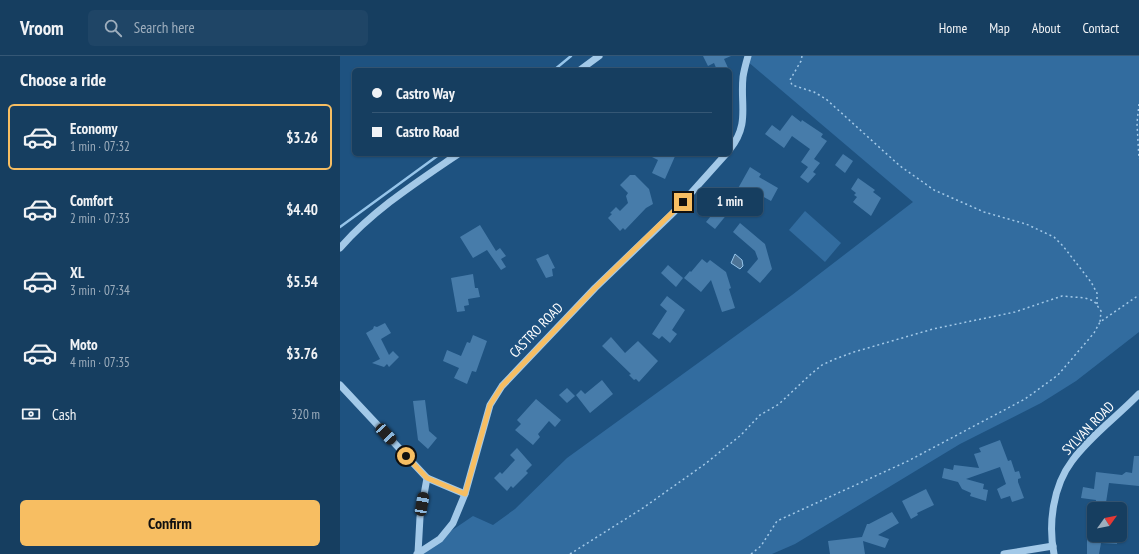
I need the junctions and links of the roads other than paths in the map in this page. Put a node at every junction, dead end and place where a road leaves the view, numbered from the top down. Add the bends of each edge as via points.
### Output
1 (599, 56) edge
2 (748, 56) edge
3 (583, 68) edge
4 (732, 145) edge
5 (455, 156) edge
6 (724, 156) edge
7 (340, 248) edge
8 (340, 385) edge
9 (1139, 394) edge
10 (427, 478) junction
11 (465, 494) junction
12 (1052, 546) junction
13 (418, 554) edge
14 (1004, 554) edge
15 (1054, 554) edge

1 - 3 street
2 - 4 street via 743,77 742,128
5 - 7 street via 377,212
6 - 11 street, CASTRO ROAD via 674,212 595,288 502,386 490,405
8 - 10 street
9 - 12 street, SYLVAN ROAD via 1083,448 1064,473 1051,521
10 - 11 street
10 - 13 street via 420,517
11 - 13 street, CASTRO ROAD via 447,532
12 - 14 street
12 - 15 street, SYLVAN ROAD

